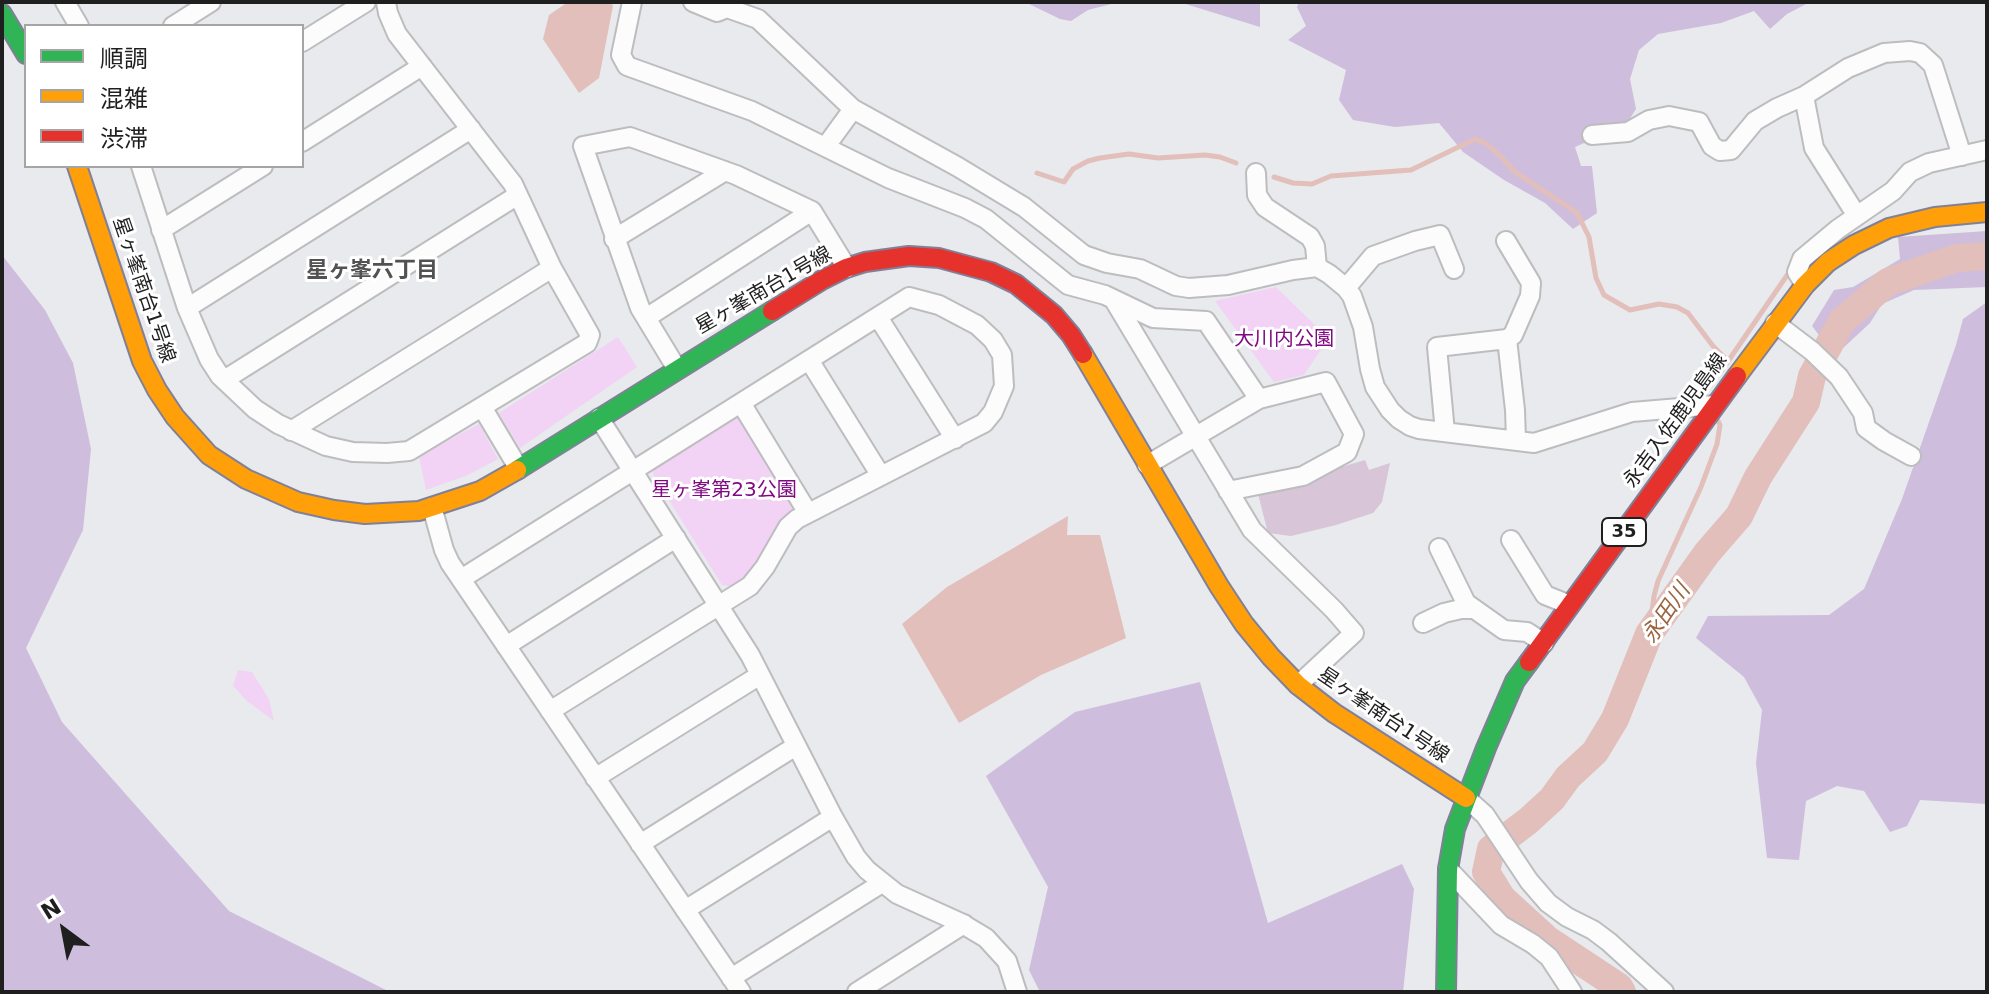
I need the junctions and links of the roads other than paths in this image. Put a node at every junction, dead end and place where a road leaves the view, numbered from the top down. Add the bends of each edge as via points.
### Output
1 (65, 2) edge
2 (211, 2) edge
3 (366, 2) edge
4 (386, 2) edge
5 (632, 2) edge
6 (693, 2) edge
7 (2, 14) edge
8 (78, 24) edge
9 (176, 24) edge
10 (304, 41) edge
11 (24, 51) edge
12 (422, 66) junction
13 (1804, 96) junction
14 (853, 109) junction
15 (471, 129) junction
16 (1592, 135) dead end
17 (304, 141) edge
18 (826, 146) junction
19 (1987, 150) edge
20 (1962, 156) junction
21 (78, 168) edge
22 (142, 168) edge
23 (260, 168) edge
24 (725, 171) junction
25 (1256, 173) dead end
26 (518, 195) junction
27 (812, 211) junction
28 (1987, 212) edge
29 (1857, 216) junction
30 (161, 230) junction
31 (614, 239) junction
32 (1506, 241) dead end
33 (1317, 267) junction
34 (552, 268) junction
35 (847, 268) junction
36 (1454, 269) dead end
37 (1805, 285) junction
38 (1346, 288) junction
39 (1114, 300) junction
40 (187, 308) junction
41 (878, 317) junction
42 (646, 318) junction
43 (1775, 323) junction
44 (1507, 339) junction
45 (809, 360) junction
46 (677, 369) junction
47 (224, 380) junction
48 (1259, 399) junction
49 (741, 403) junction
50 (1715, 405) junction
51 (482, 407) junction
52 (599, 418) junction
53 (291, 431) junction
54 (1445, 432) junction
55 (1196, 436) junction
56 (955, 439) junction
57 (1516, 440) junction
58 (1911, 456) dead end
59 (1147, 465) junction
60 (519, 469) junction
61 (633, 471) junction
62 (881, 476) junction
63 (1228, 491) junction
64 (432, 507) junction
65 (808, 513) junction
66 (676, 538) junction
67 (1511, 540) dead end
68 (1439, 548) dead end
69 (461, 579) junction
70 (719, 605) junction
71 (1570, 605) junction
72 (1473, 609) junction
73 (1423, 623) dead end
74 (1544, 643) junction
75 (506, 646) junction
76 (760, 675) junction
77 (1298, 685) junction
78 (550, 711) junction
79 (796, 746) junction
80 (595, 778) junction
81 (1466, 798) junction
82 (833, 817) junction
83 (640, 844) junction
84 (1448, 869) junction
85 (882, 883) junction
86 (685, 910) junction
87 (964, 924) junction
88 (736, 985) edge
89 (857, 992) edge
90 (1016, 992) edge
91 (1446, 992) edge
92 (1572, 992) edge
93 (1664, 992) edge

1 - 8 street
2 - 9 street
3 - 10 street
4 - 12 street via 397,34
5 - 18 street via 621,55 627,66 752,111
6 - 14 street via 758,19
7 - 11 street
12 - 15 street
12 - 17 street
13 - 16 street via 1755,121 1731,150 1712,146 1699,122 1669,116 1628,132
13 - 20 street via 1884,53 1920,53 1933,65
13 - 29 street via 1814,148
14 - 18 street
14 - 33 street via 1024,207 1084,255 1107,263 1189,288
15 - 26 street
15 - 40 street
18 - 39 street via 986,219 1068,285
19 - 20 street
20 - 29 street via 1910,172
21 - 64 street, 星ヶ峯南台1号線 via 142,361 175,417 209,455 298,502 365,514
22 - 30 street
23 - 30 street
24 - 27 street
24 - 31 street
24 - 31 street via 630,137 583,146
25 - 33 street via 1257,195 1265,207 1310,237
26 - 34 street
26 - 47 street
27 - 35 street
27 - 42 street
28 - 37 street, 永吉入佐鹿児島線 / 35 via 1889,228 1828,262
29 - 37 street via 1802,259 1797,272
30 - 40 street
31 - 42 street
32 - 44 street via 1531,283 1530,296
33 - 38 street
34 - 51 street via 590,335 587,343
34 - 53 street
35 - 46 street, 星ヶ峯南台1号線
35 - 59 street, 星ヶ峯南台1号線 via 909,256 939,258 1016,284 1071,335
36 - 38 street via 1440,235 1373,256
37 - 43 street, 永吉入佐鹿児島線 / 35
38 - 54 street via 1363,327 1375,387 1390,410 1410,426
39 - 48 street via 1153,318 1206,321
39 - 55 street
40 - 47 street
41 - 45 street
41 - 56 street
41 - 56 street via 909,297 939,305 993,340 1005,371 1000,399 984,423
42 - 46 street
43 - 50 street, 永吉入佐鹿児島線 / 35
43 - 58 street via 1839,377 1863,413 1866,428
44 - 54 street via 1437,347
44 - 57 street
45 - 49 street
45 - 62 street
46 - 52 street, 星ヶ峯南台1号線
47 - 53 street via 255,409
48 - 55 street
48 - 63 street via 1326,382 1354,434 1347,452 1303,476
49 - 61 street
49 - 65 street
50 - 57 street via 1632,412 1534,443
50 - 71 street, 永吉入佐鹿児島線 / 35
51 - 53 street via 409,451 353,452
51 - 60 street
52 - 60 street, 星ヶ峯南台1号線
52 - 61 street
54 - 57 street
55 - 59 street
55 - 63 street
56 - 62 street
59 - 77 street, 星ヶ峯南台1号線 via 1244,624
60 - 64 street, 星ヶ峯南台1号線 via 480,491
61 - 66 street
61 - 69 street
62 - 65 street
63 - 77 street via 1258,538 1354,633
64 - 69 street via 444,550
65 - 70 street via 788,527 750,586
66 - 70 street
66 - 75 street
67 - 71 street via 1545,595
68 - 72 street
69 - 75 street
70 - 76 street
70 - 78 street
71 - 74 street, 永吉入佐鹿児島線 / 35
72 - 73 street
72 - 74 street via 1504,630 1527,632
74 - 81 street, 永吉入佐鹿児島線 / 35 via 1515,681
75 - 78 street
76 - 79 street
76 - 80 street
77 - 81 street, 星ヶ峯南台1号線
78 - 80 street
79 - 82 street
79 - 83 street
80 - 83 street
81 - 84 street, 永吉入佐鹿児島線 / 35
81 - 93 street via 1485,815 1548,903 1609,942
82 - 85 street via 856,857
82 - 86 street
83 - 86 street
84 - 91 street, 永吉入佐鹿児島線 / 35
84 - 92 street via 1501,925 1549,957
85 - 87 street
85 - 88 street
86 - 88 street
87 - 89 street
87 - 90 street via 999,950

